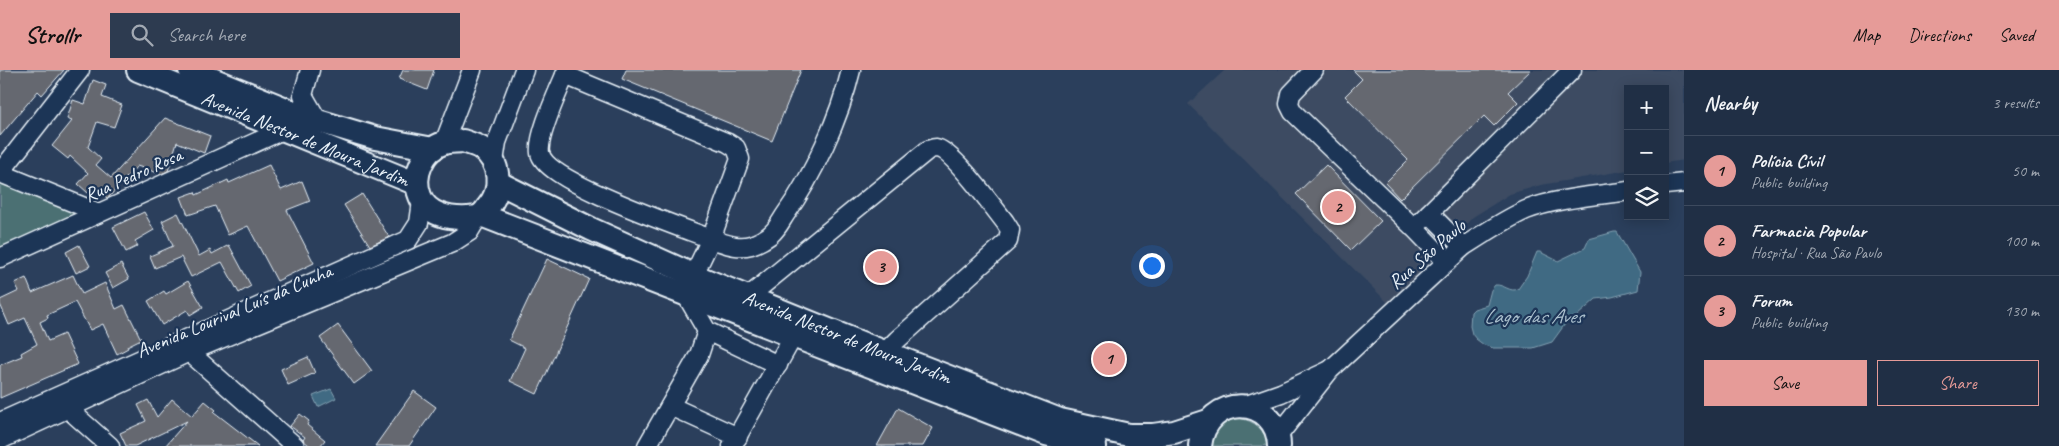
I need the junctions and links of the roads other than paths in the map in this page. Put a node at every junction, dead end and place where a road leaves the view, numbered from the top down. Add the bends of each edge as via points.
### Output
1 (80, 70) edge
2 (138, 70) edge
3 (190, 70) edge
4 (310, 70) edge
5 (472, 70) edge
6 (524, 70) edge
7 (851, 70) edge
8 (1314, 70) edge
9 (1572, 70) edge
10 (566, 73) edge
11 (318, 121) junction
12 (283, 130) junction
13 (439, 146) junction
14 (0, 173) edge
15 (496, 173) junction
16 (1684, 183) edge
17 (1669, 185) edge
18 (1624, 192) edge
19 (420, 193) junction
20 (1429, 212) junction
21 (99, 214) junction
22 (479, 216) junction
23 (1414, 228) junction
24 (711, 239) junction
25 (1463, 247) junction
26 (0, 258) edge
27 (1447, 262) junction
28 (689, 284) junction
29 (743, 305) junction
30 (798, 328) junction
31 (707, 331) junction
32 (189, 352) junction
33 (880, 360) junction
34 (778, 365) junction
35 (1330, 370) junction
36 (670, 406) junction
37 (1244, 406) junction
38 (68, 408) junction
39 (1208, 420) junction
40 (0, 422) edge
41 (0, 440) edge
42 (1044, 440) edge
43 (735, 441) edge
44 (1280, 442) edge
45 (110, 446) edge
46 (295, 446) edge
47 (647, 446) edge
48 (1095, 446) edge
49 (1200, 446) edge

1 - 14 street
2 - 12 main road, Avenida Nestor de Moura Jardim
3 - 11 main road, Avenida Nestor de Moura Jardim
4 - 11 street via 303,96
5 - 13 street
6 - 15 street via 497,142
7 - 24 street via 846,93 813,167 795,202 771,235 737,247
8 - 23 street via 1291,94 1289,104 1293,112
9 - 20 street
10 - 24 street via 542,134 540,153 547,164 578,185
10 - 24 street via 736,148 740,159
11 - 13 main road, Avenida Nestor de Moura Jardim via 375,138
12 - 19 main road, Avenida Nestor de Moura Jardim
12 - 21 street, Rua Pedro Rosa
13 - 15 main road, Avenida Nestor de Moura Jardim via 463,141 481,148
13 - 19 main road, Avenida Nestor de Moura Jardim via 421,164
14 - 21 street
15 - 22 main road via 494,201
15 - 28 main road, Avenida Nestor de Moura Jardim
16 - 17 street
18 - 25 street, Rua São Paulo via 1566,200 1527,210
19 - 22 main road, Avenida Nestor de Moura Jardim via 444,217
19 - 40 street, Avenida Lourival Luís da Cunha via 419,224 408,240
20 - 23 street
20 - 25 street
21 - 26 street, Rua Pedro Rosa
22 - 28 main road, Avenida Nestor de Moura Jardim via 585,256
22 - 32 street, Avenida Lourival Luís da Cunha via 469,232 452,243
23 - 27 street
24 - 28 street
25 - 27 street, Rua São Paulo
27 - 35 street, Rua São Paulo
28 - 29 main road, Avenida Nestor de Moura Jardim
28 - 31 street
29 - 30 main road, Avenida Nestor de Moura Jardim
29 - 33 street via 928,150 936,148 966,172 1005,222 1010,230 1008,241
30 - 33 main road, Avenida Nestor de Moura Jardim
30 - 34 street
31 - 34 street
31 - 36 street via 699,355
32 - 38 street, Avenida Lourival Luís da Cunha
32 - 46 street
33 - 39 main road, Avenida Nestor de Moura Jardim via 1060,420 1129,435 1153,436
33 - 42 main road, Avenida Nestor de Moura Jardim
34 - 43 street
35 - 37 street, Rua São Paulo
35 - 44 street, Rua São Paulo
36 - 43 street
36 - 47 street
37 - 39 main road, Avenida Nestor de Moura Jardim via 1218,412
37 - 44 main road via 1255,409 1272,423
38 - 41 street, Avenida Lourival Luís da Cunha
38 - 45 street
39 - 49 main road
42 - 48 main road, Avenida Nestor de Moura Jardim

